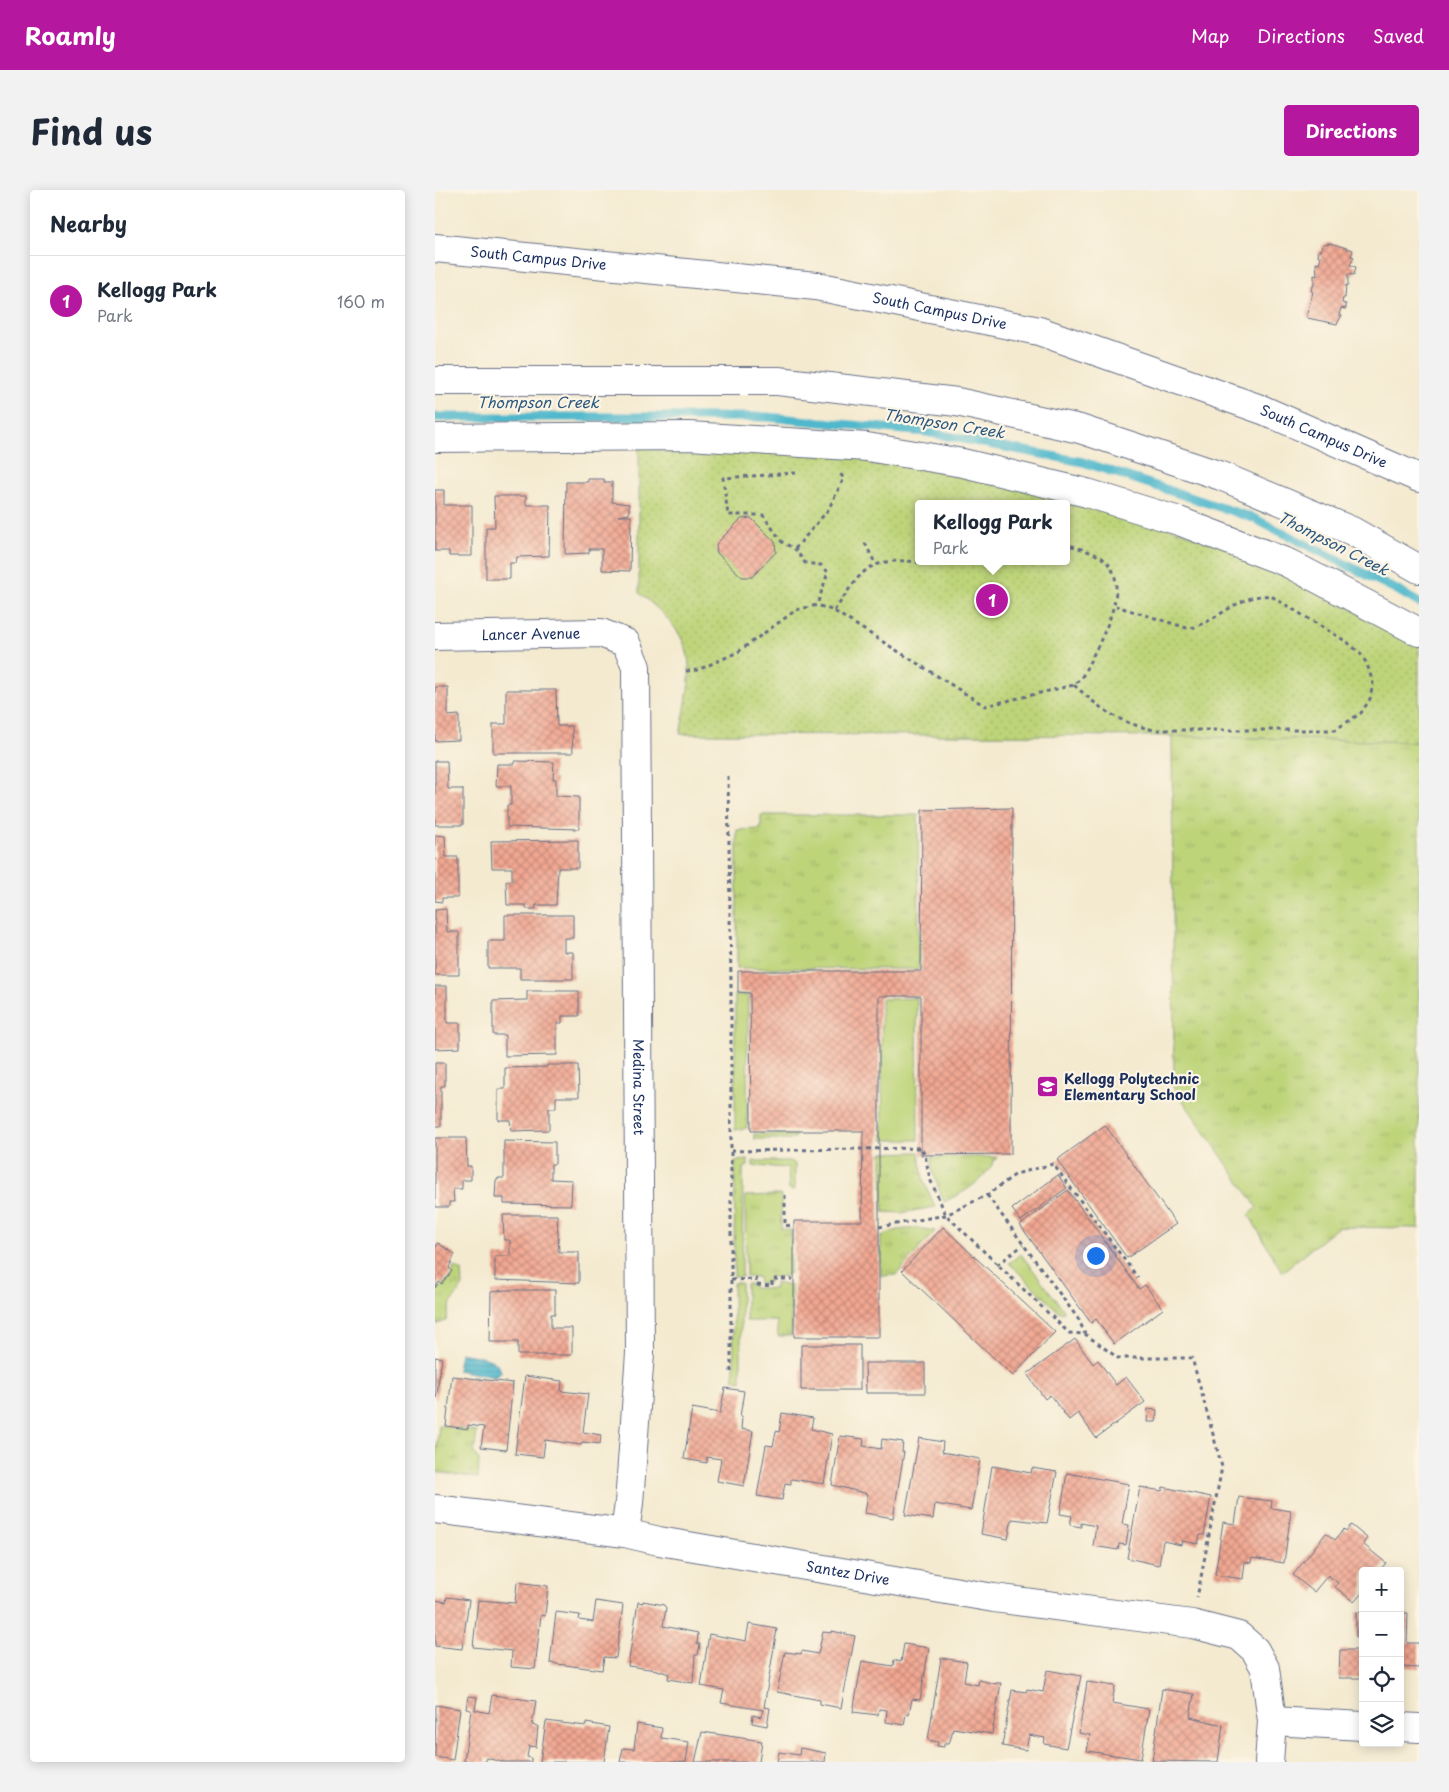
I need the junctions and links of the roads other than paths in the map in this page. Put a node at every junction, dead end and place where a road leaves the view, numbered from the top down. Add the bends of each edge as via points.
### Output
1 (435, 248) edge
2 (435, 381) edge
3 (435, 438) edge
4 (1419, 478) edge
5 (1419, 569) edge
6 (1419, 632) edge
7 (435, 636) edge
8 (626, 643) joint
9 (435, 1509) edge
10 (625, 1533) junction
11 (1272, 1721) junction
12 (1359, 1726) edge
13 (1404, 1727) edge
14 (1419, 1728) edge
15 (1269, 1762) edge

1 - 4 street, South Campus Drive via 816,286 1039,331 1263,410
2 - 5 street via 778,381 957,402 1080,429 1221,476 1352,531
3 - 6 street via 689,436 867,447 963,463 1087,493 1179,521 1288,563
7 - 8 street, Lancer Avenue via 601,633
8 - 10 street, Medina Street via 637,667 640,1353
9 - 10 street, Santez Drive
10 - 11 street, Santez Drive via 994,1598 1192,1624 1239,1636 1255,1650 1265,1668
11 - 12 street
11 - 15 street
13 - 14 street

